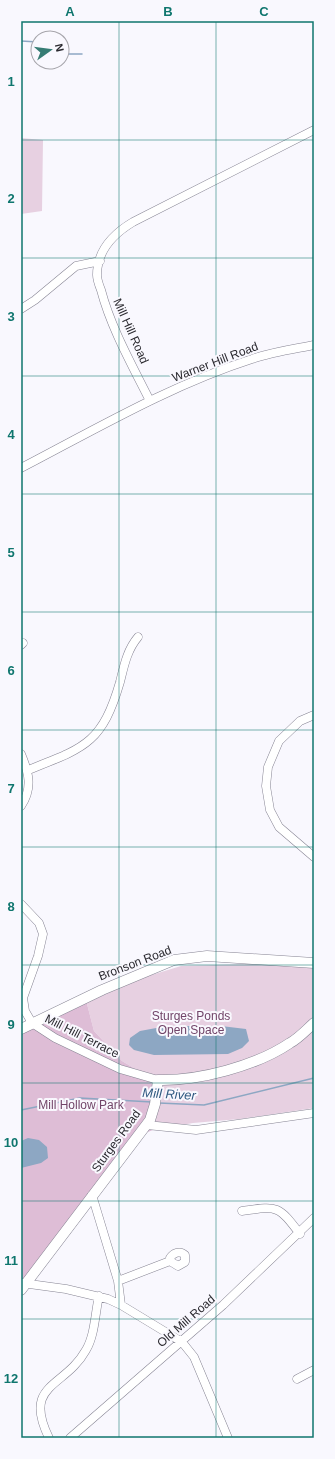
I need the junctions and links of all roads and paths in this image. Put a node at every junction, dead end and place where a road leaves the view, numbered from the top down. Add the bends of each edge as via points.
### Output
1 (314, 130) edge
2 (100, 261) junction
3 (21, 309) edge
4 (314, 345) edge
5 (150, 401) junction
6 (21, 468) edge
7 (138, 637) dead end
8 (314, 715) edge
9 (21, 754) edge
10 (28, 770) junction
11 (21, 806) edge
12 (314, 857) edge
13 (21, 904) edge
14 (314, 963) edge
15 (32, 1023) junction
16 (314, 1024) edge
17 (21, 1029) edge
18 (158, 1085) junction
19 (314, 1113) edge
20 (148, 1122) junction
21 (92, 1195) junction
22 (242, 1211) dead end
23 (314, 1218) edge
24 (300, 1234) junction
25 (170, 1261) dead end
26 (118, 1281) junction
27 (23, 1285) edge
28 (99, 1296) junction
29 (121, 1304) junction
30 (182, 1342) junction
31 (314, 1370) edge
32 (297, 1378) dead end
33 (49, 1438) edge
34 (70, 1438) edge
35 (228, 1438) edge

1 - 2 street, Mill Hill Road via 118,231 105,246
2 - 3 street via 76,266
2 - 5 street, Mill Hill Road via 97,275 106,310
4 - 5 street, Warner Hill Road via 252,359
5 - 6 street
7 - 10 street via 130,646 112,707 102,727 77,749
8 - 12 street via 300,721 279,741 268,767 266,786 270,810 279,827
9 - 10 street
10 - 11 street via 29,789
13 - 15 street, Mill Hill Terrace via 39,923 43,934 22,1000 24,1011
14 - 15 main road, Bronson Road via 207,956 174,960
15 - 17 main road, Bronson Road
15 - 18 street, Mill Hill Terrace via 55,1038
16 - 18 main road via 273,1054 250,1063 218,1073
18 - 20 main road, Sturges Road
19 - 20 street via 196,1130
20 - 21 main road, Sturges Road
21 - 26 street
21 - 27 main road, Sturges Road
22 - 24 street via 277,1208 286,1215
23 - 24 street, Old Mill Road
24 - 30 street, Old Mill Road
25 - 26 street
26 - 29 street
27 - 28 street
28 - 29 street
28 - 33 street via 90,1342 85,1352 48,1391 40,1404 41,1419
29 - 30 street
30 - 34 street, Old Mill Road
30 - 35 street via 194,1357
31 - 32 street

